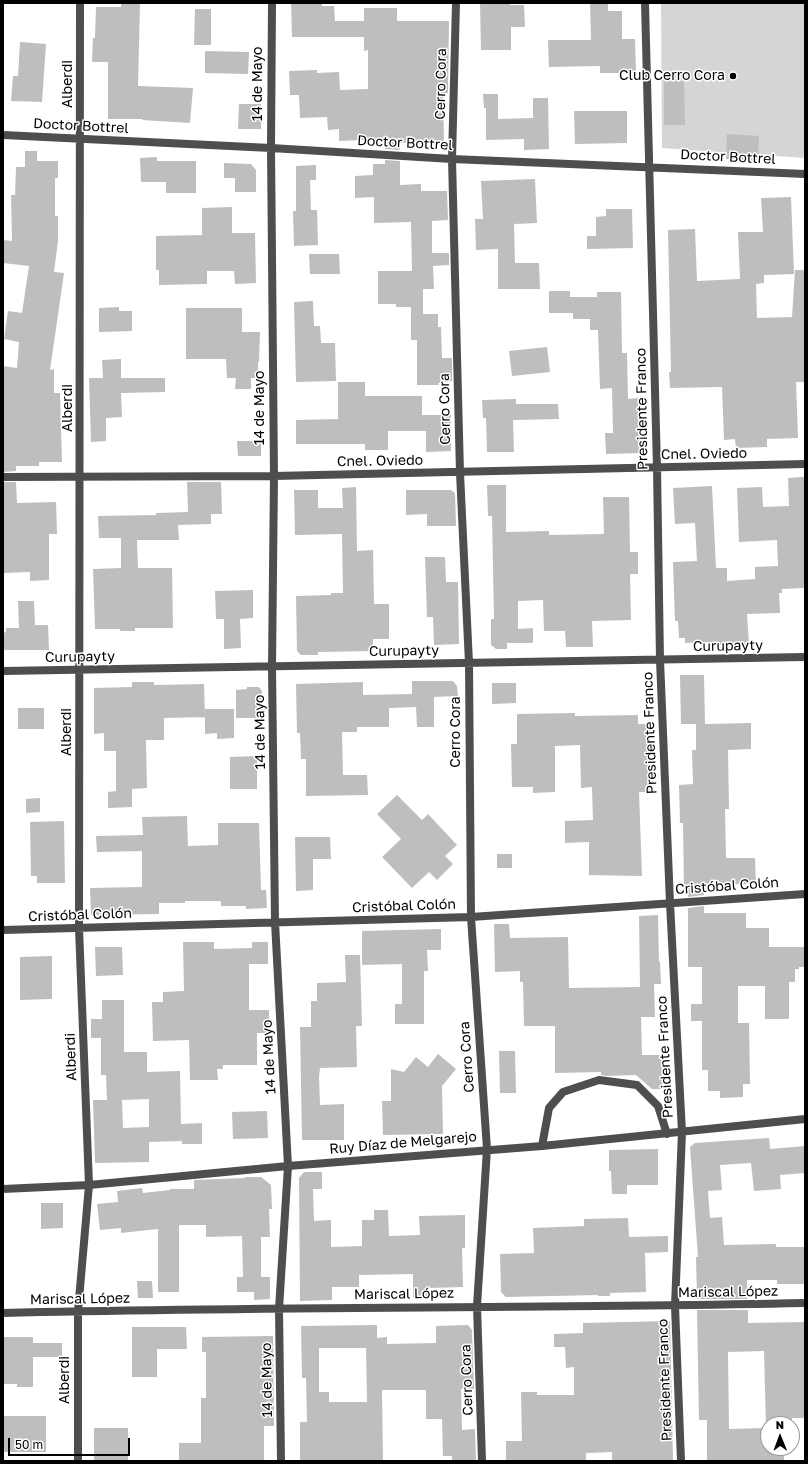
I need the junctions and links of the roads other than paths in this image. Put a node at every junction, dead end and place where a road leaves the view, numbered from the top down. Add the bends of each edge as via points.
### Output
1 (80, 3) edge
2 (272, 3) edge
3 (456, 3) edge
4 (645, 3) edge
5 (3, 135) edge
6 (81, 139) junction
7 (271, 148) junction
8 (452, 159) junction
9 (649, 166) junction
10 (805, 174) edge
11 (805, 464) edge
12 (657, 468) junction
13 (460, 473) junction
14 (274, 476) junction
15 (3, 477) edge
16 (80, 477) junction
17 (805, 658) edge
18 (660, 660) junction
19 (469, 663) junction
20 (272, 667) junction
21 (80, 670) junction
22 (3, 671) edge
23 (805, 894) edge
24 (670, 903) junction
25 (470, 916) junction
26 (275, 922) junction
27 (79, 928) junction
28 (3, 930) edge
29 (805, 1119) edge
30 (682, 1132) junction
31 (667, 1134) junction
32 (542, 1146) junction
33 (487, 1150) junction
34 (288, 1166) junction
35 (89, 1184) junction
36 (3, 1189) edge
37 (805, 1303) edge
38 (477, 1306) junction
39 (675, 1306) junction
40 (279, 1309) junction
41 (78, 1311) junction
42 (3, 1313) edge
43 (78, 1461) edge
44 (281, 1461) edge
45 (482, 1461) edge
46 (681, 1461) edge

1 - 6 street, Alberdi
2 - 7 street, 14 de Mayo
3 - 8 street, Cerro Cora
4 - 9 street, Presidente Franco
5 - 6 street, Doctor Bottrel
6 - 7 street, Doctor Bottrel
6 - 16 street, Alberdi
7 - 8 street, Doctor Bottrel
7 - 14 street, 14 de Mayo
8 - 9 street, Doctor Bottrel
8 - 13 street, Cerro Cora
9 - 10 street, Doctor Bottrel
9 - 12 street, Presidente Franco
11 - 12 street, Cnel. Oviedo
12 - 13 street, Cnel. Oviedo
12 - 18 street, Presidente Franco
13 - 14 street, Cnel. Oviedo
13 - 19 street, Cerro Cora
14 - 16 street, Cnel. Oviedo
14 - 20 street, 14 de Mayo
15 - 16 street, Cnel. Oviedo
16 - 21 street, Alberdi
17 - 18 street, Curupayty
18 - 19 street, Curupayty
18 - 24 street, Presidente Franco
19 - 20 street, Curupayty
19 - 25 street, Cerro Cora
20 - 21 street, Curupayty
20 - 26 street, 14 de Mayo
21 - 22 street, Curupayty
21 - 27 street, Alberdi
23 - 24 street, Cristóbal Colón
24 - 25 street, Cristóbal Colón
24 - 30 street, Presidente Franco
25 - 26 street, Cristóbal Colón
25 - 33 street, Cerro Cora
26 - 27 street, Cristóbal Colón
26 - 34 street, 14 de Mayo
27 - 28 street, Cristóbal Colón
27 - 35 street, Alberdi
29 - 30 street, Ruy Díaz de Melgarejo
30 - 31 street, Ruy Díaz de Melgarejo
30 - 39 street, Presidente Franco
31 - 32 street, Ruy Díaz de Melgarejo
31 - 32 street via 658,1106 637,1085 599,1080 563,1092 548,1108
32 - 33 street, Ruy Díaz de Melgarejo
33 - 34 street, Ruy Díaz de Melgarejo
33 - 38 street, Cerro Cora
34 - 35 street, Ruy Díaz de Melgarejo
34 - 40 street, 14 de Mayo
35 - 36 street, Ruy Díaz de Melgarejo
35 - 41 street, Alberdi
37 - 39 street, Mariscal López
38 - 39 street, Mariscal López
38 - 40 street, Mariscal López
38 - 45 street, Cerro Cora
39 - 46 street, Presidente Franco
40 - 41 street, Mariscal López
40 - 44 street, 14 de Mayo
41 - 42 street, Mariscal López
41 - 43 street, Alberdi

